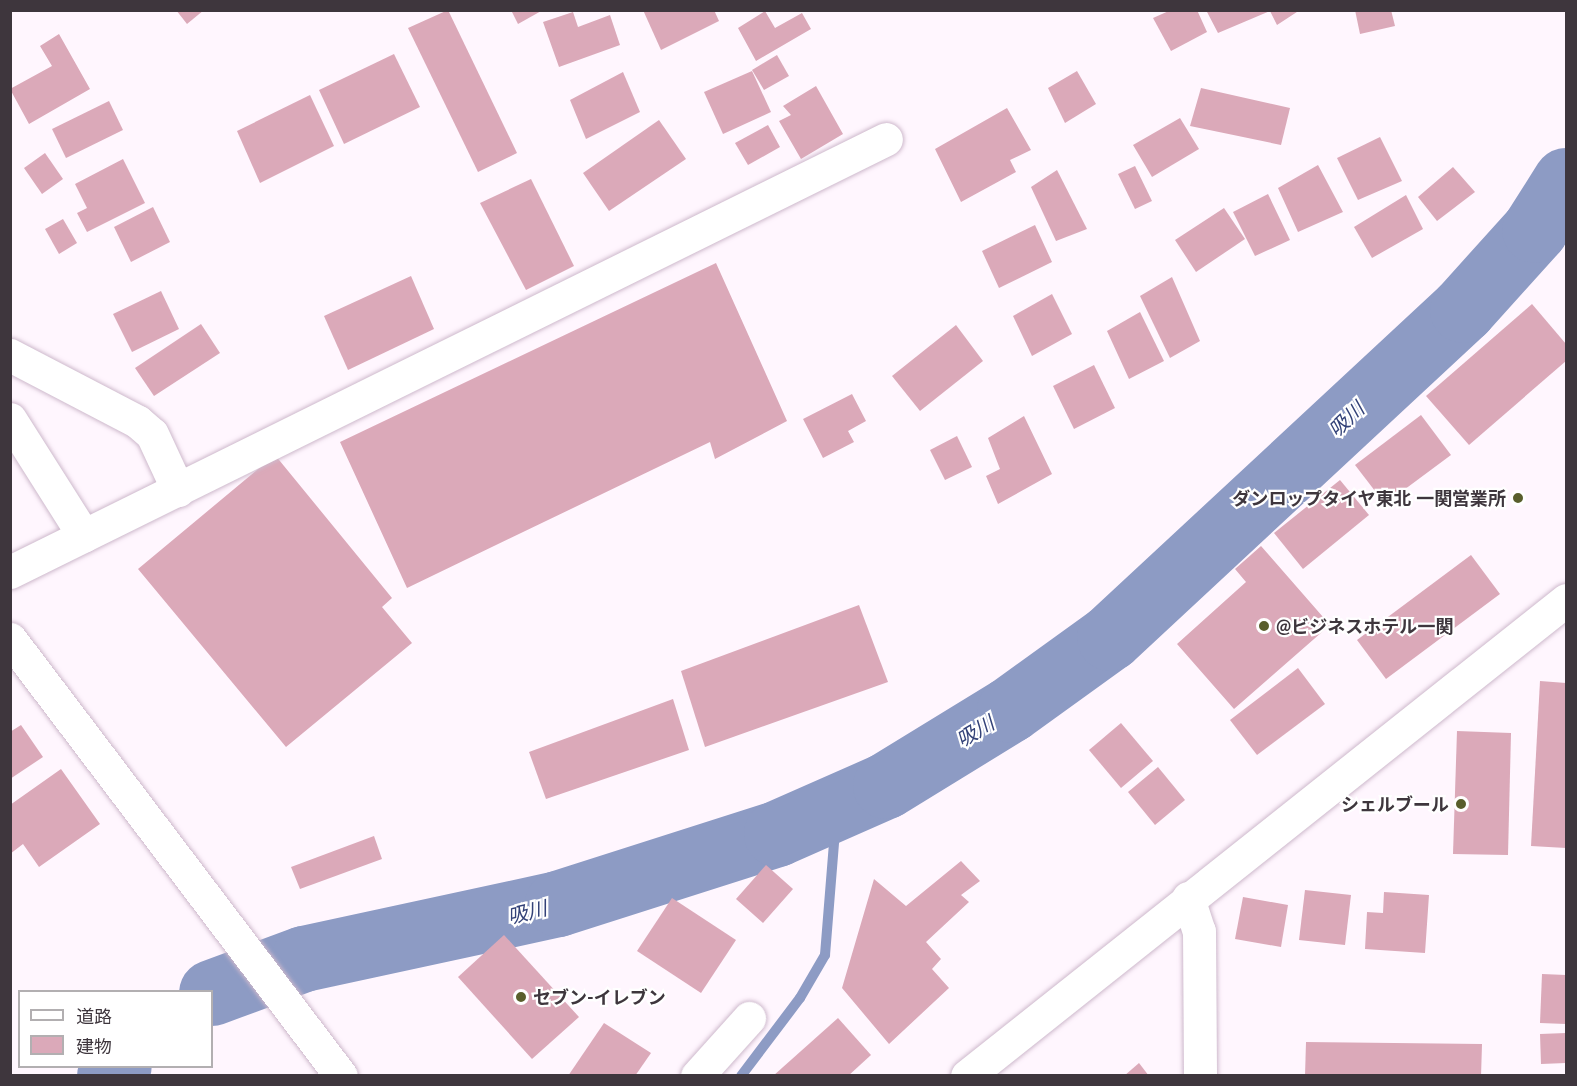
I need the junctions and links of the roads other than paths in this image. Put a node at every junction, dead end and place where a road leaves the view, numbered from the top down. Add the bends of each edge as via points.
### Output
1 (886, 140) dead end
2 (10, 355) edge
3 (10, 418) edge
4 (178, 490) junction
5 (84, 536) junction
6 (10, 572) edge
7 (1560, 617) edge
8 (10, 639) edge
9 (1188, 898) junction
10 (749, 1018) dead end
11 (341, 1076) edge
12 (697, 1076) edge
13 (967, 1076) edge
14 (1200, 1076) edge

1 - 4 street
2 - 4 street via 138,422 152,434
3 - 5 street
4 - 5 street
5 - 6 street
7 - 9 street
8 - 11 street via 206,903
9 - 13 street
9 - 14 street via 1200,931
10 - 12 street

